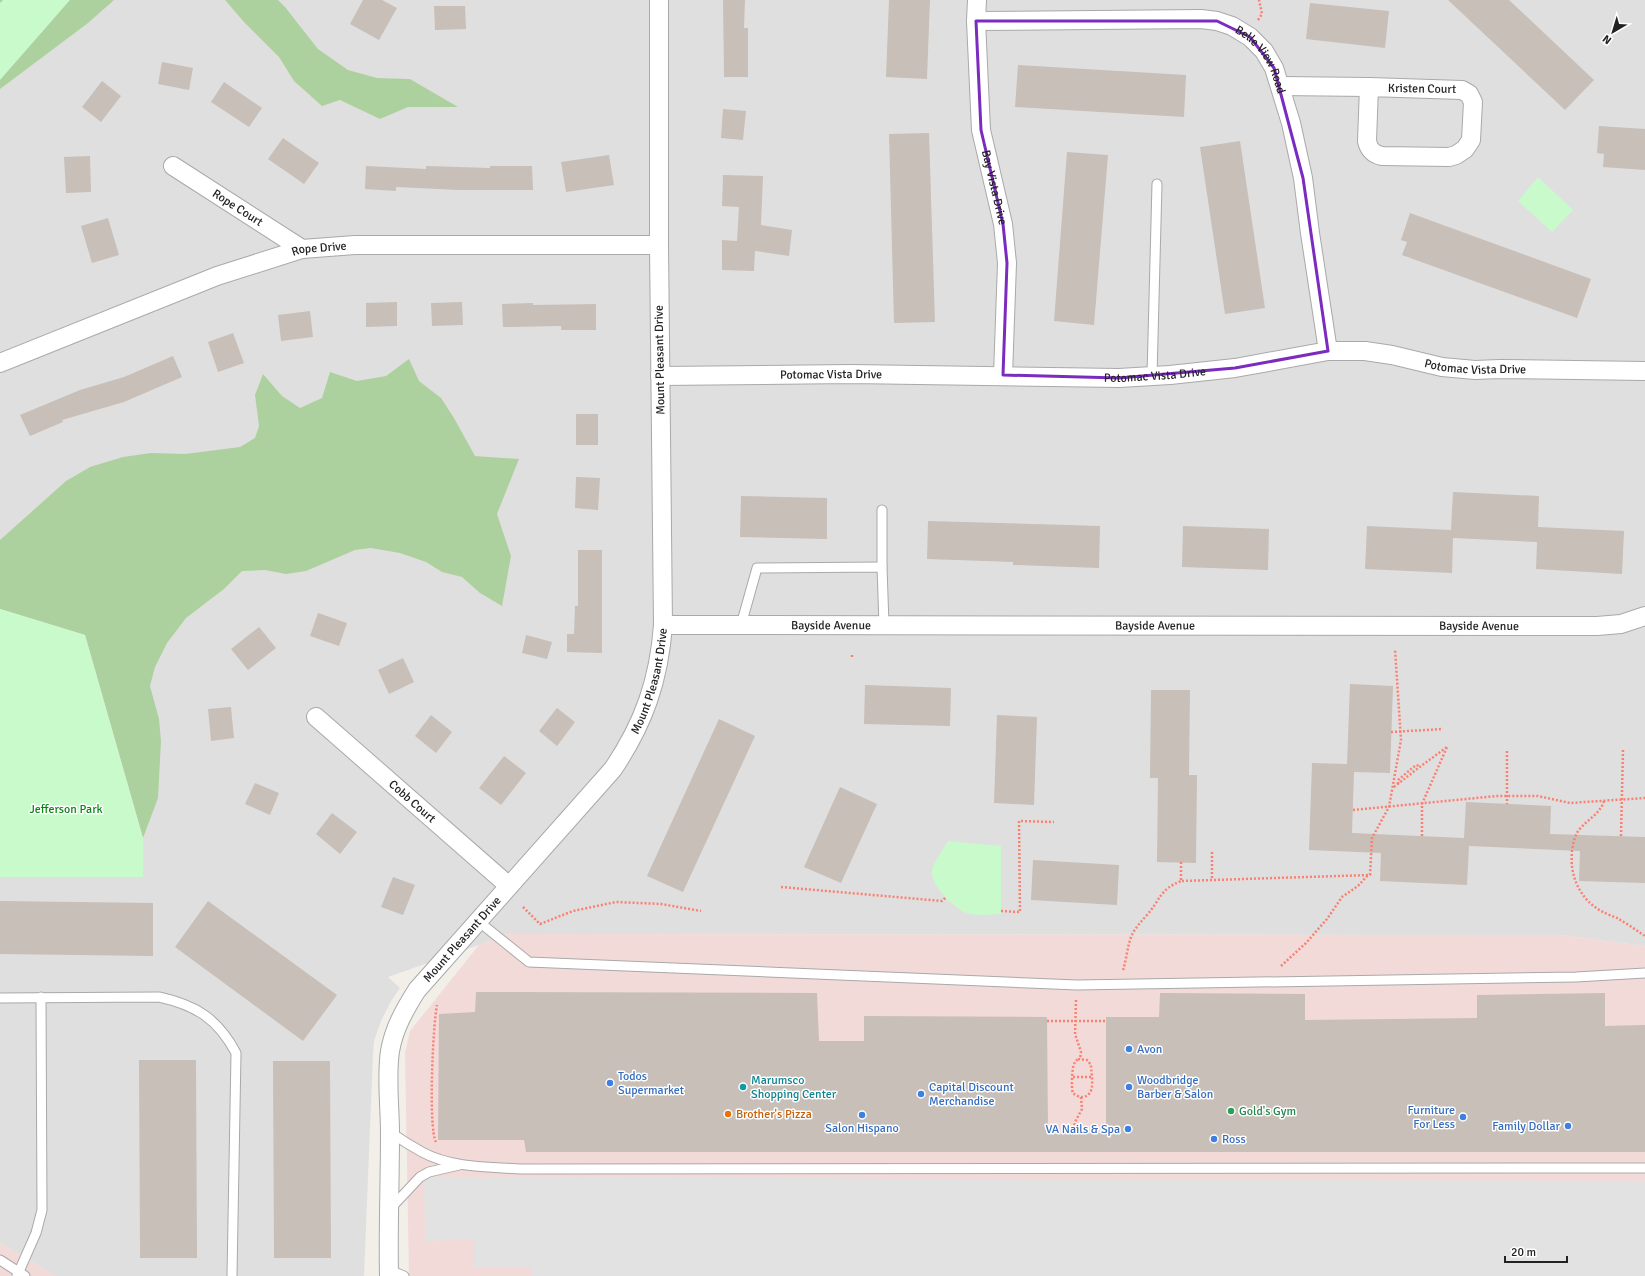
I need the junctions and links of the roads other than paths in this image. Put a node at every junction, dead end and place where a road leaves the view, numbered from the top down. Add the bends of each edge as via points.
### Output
1 (659, 0) edge
2 (976, 0) edge
3 (976, 21) junction
4 (1280, 86) junction
5 (1369, 88) junction
6 (173, 166) dead end
7 (1157, 184) dead end
8 (659, 245) junction
9 (302, 249) junction
10 (1328, 351) junction
11 (0, 363) edge
12 (1645, 371) edge
13 (1003, 375) junction
14 (660, 376) junction
15 (1152, 376) junction
16 (882, 510) dead end
17 (882, 567) junction
18 (1645, 616) edge
19 (664, 625) junction
20 (884, 625) junction
21 (741, 626) junction
22 (316, 717) dead end
23 (509, 886) junction
24 (478, 921) junction
25 (1645, 973) edge
26 (41, 997) junction
27 (0, 998) edge
28 (390, 1132) junction
29 (461, 1164) junction
30 (1645, 1168) edge
31 (389, 1209) junction
32 (0, 1260) edge
33 (394, 1274) edge
34 (20, 1275) edge
35 (232, 1276) edge

1 - 8 street, Mount Pleasant Drive
2 - 3 street, Bay Vista Drive
3 - 4 street, Belle View Road via 1217,21 1232,26 1250,37 1264,51 1274,68
3 - 13 street, Bay Vista Drive via 981,130 1003,224 1007,262
4 - 5 street, Kristen Court
4 - 10 street, Belle View Road via 1303,178
5 - 5 street, Kristen Court via 1367,141 1375,154 1449,157 1465,149 1471,140 1473,102 1469,94 1462,90
6 - 9 street, Rope Court
7 - 15 lane
8 - 9 street, Rope Drive via 355,245
8 - 14 street, Mount Pleasant Drive
9 - 11 street, Rope Drive via 217,276
10 - 12 street, Potomac Vista Drive via 1365,351 1442,367 1475,370
10 - 15 street, Potomac Vista Drive via 1235,368
13 - 14 street, Potomac Vista Drive
13 - 15 street, Potomac Vista Drive via 1119,378
14 - 19 street, Mount Pleasant Drive
16 - 17 lane
17 - 20 lane
17 - 21 lane via 757,568
18 - 20 street, Bayside Avenue via 1621,624 1597,626
19 - 21 street, Bayside Avenue
19 - 23 street, Mount Pleasant Drive via 654,687 625,751
20 - 21 street, Bayside Avenue
22 - 23 street, Cobb Court
23 - 24 street, Mount Pleasant Drive
24 - 25 lane via 529,962 1077,984 1576,977
24 - 28 street, Mount Pleasant Drive via 417,990 397,1026 390,1050 388,1076
26 - 27 lane
26 - 34 lane via 42,1210
26 - 35 lane via 159,997 196,1009 225,1034 236,1053
28 - 29 lane via 422,1152
28 - 31 street, Mount Pleasant Drive
29 - 30 lane via 522,1169
29 - 31 lane via 429,1172 420,1177
31 - 33 street, Mount Pleasant Drive
32 - 34 lane

